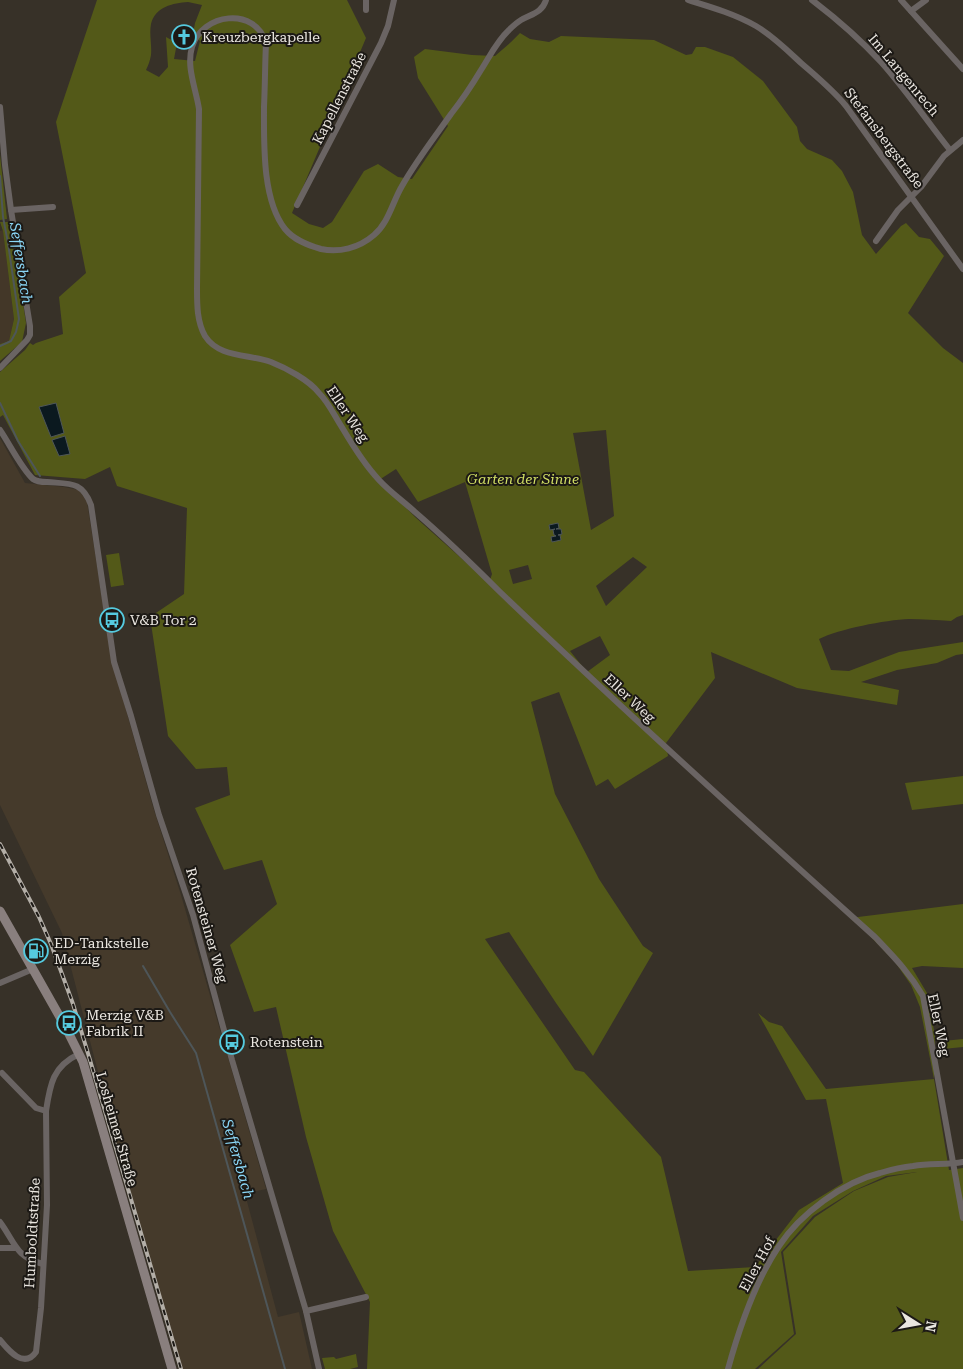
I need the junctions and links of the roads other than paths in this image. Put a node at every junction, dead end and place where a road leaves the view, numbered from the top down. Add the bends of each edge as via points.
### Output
1 (366, 0) edge
2 (394, 0) edge
3 (546, 0) edge
4 (688, 0) edge
5 (812, 0) edge
6 (901, 0) edge
7 (926, 0) edge
8 (366, 10) dead end
9 (911, 12) junction
10 (963, 69) edge
11 (0, 106) edge
12 (963, 140) edge
13 (950, 150) junction
14 (912, 197) junction
15 (298, 205) dead end
16 (53, 207) dead end
17 (11, 210) junction
18 (876, 241) dead end
19 (963, 269) edge
20 (0, 368) edge
21 (0, 430) edge
22 (0, 911) edge
23 (33, 969) junction
24 (0, 983) edge
25 (79, 1054) junction
26 (2, 1073) dead end
27 (46, 1111) junction
28 (963, 1162) edge
29 (953, 1164) junction
30 (963, 1218) edge
31 (0, 1222) edge
32 (0, 1248) edge
33 (15, 1248) junction
34 (43, 1264) junction
35 (366, 1297) dead end
36 (306, 1311) junction
37 (0, 1340) edge
38 (172, 1369) edge
39 (318, 1369) edge
40 (728, 1369) edge

1 - 8 street
2 - 15 street, Kapellenstraße via 381,43
3 - 29 street, Eller Weg via 542,9 516,23 502,38 413,168 381,227 359,245 334,250 316,248 291,236 282,224 269,193 264,144 266,43 263,34 250,22 233,18 222,19 203,29 192,46 190,56 199,109 197,289 202,329 214,346 270,362 316,388 366,464 387,489 446,540 899,962 923,996
4 - 14 street, Stefansbergstraße via 755,26 783,47 838,97
5 - 13 street, Im Langenrech via 877,57
6 - 9 street
7 - 9 street
9 - 10 street
11 - 17 street
12 - 13 street
13 - 14 street
14 - 18 street via 898,210
14 - 19 street, Stefansbergstraße
16 - 17 street
17 - 20 street via 30,335
21 - 36 street, Rotensteiner Weg via 33,479 70,484 82,488 88,496 114,662 159,815 193,915
22 - 23 main road, Losheimer Straße
23 - 24 street
23 - 25 main road, Losheimer Straße
25 - 27 street, Humboldtstraße via 55,1074
25 - 38 main road, Losheimer Straße
26 - 27 street via 36,1108
27 - 34 street, Humboldtstraße via 47,1205
28 - 29 street, Eller Hof
29 - 30 street, Eller Weg
29 - 40 street, Eller Hof via 914,1166 878,1173 850,1184 806,1216 779,1245 762,1275
31 - 33 street
32 - 33 street
33 - 34 street via 30,1260
34 - 37 street, Humboldtstraße via 36,1352 28,1359 16,1357
35 - 36 street
36 - 39 street, Rotensteiner Weg

